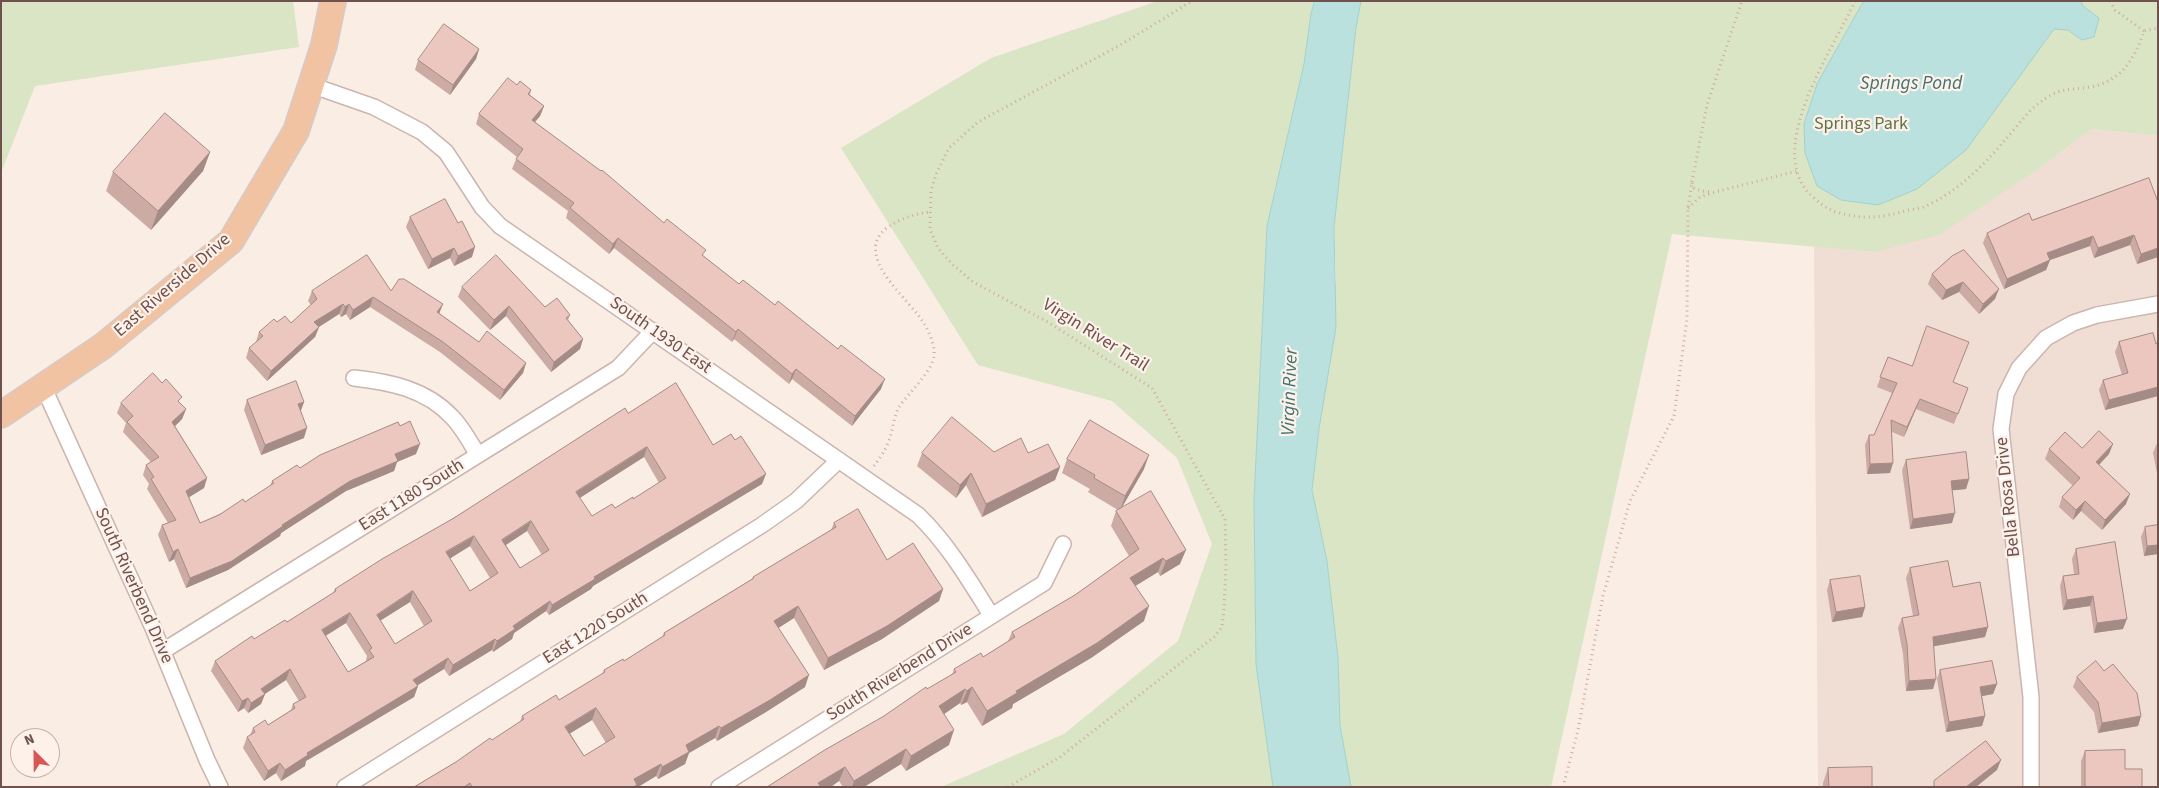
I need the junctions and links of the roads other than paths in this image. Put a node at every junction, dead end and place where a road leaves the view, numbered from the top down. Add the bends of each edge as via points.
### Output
1 (333, 1) edge
2 (311, 85) junction
3 (2158, 304) edge
4 (653, 332) junction
5 (354, 378) dead end
6 (43, 386) junction
7 (1, 415) edge
8 (478, 455) junction
9 (839, 460) junction
10 (1063, 544) dead end
11 (991, 615) junction
12 (163, 651) junction
13 (220, 787) edge
14 (345, 787) edge
15 (720, 787) edge
16 (2031, 787) edge

1 - 2 main road, East Riverside Drive
2 - 4 street, South 1930 East via 374,107 422,132 446,152 482,207 500,226
2 - 6 main road, East Riverside Drive via 296,131 231,240 103,346
3 - 16 street, Bella Rosa Drive via 2089,318 2046,338 2019,368 2006,394 2001,429 2031,697
4 - 8 street, East 1180 South via 618,368
4 - 9 street, South 1930 East
5 - 8 street via 388,382 421,394 452,416
6 - 7 main road, East Riverside Drive
6 - 12 street, South Riverbend Drive
8 - 12 street, East 1180 South
9 - 11 street, South 1930 East via 918,515 936,533 952,552
9 - 14 street, East 1220 South via 796,501 762,525
10 - 11 street, South Riverbend Drive via 1044,583
11 - 15 street, South Riverbend Drive
12 - 13 street, South Riverbend Drive

